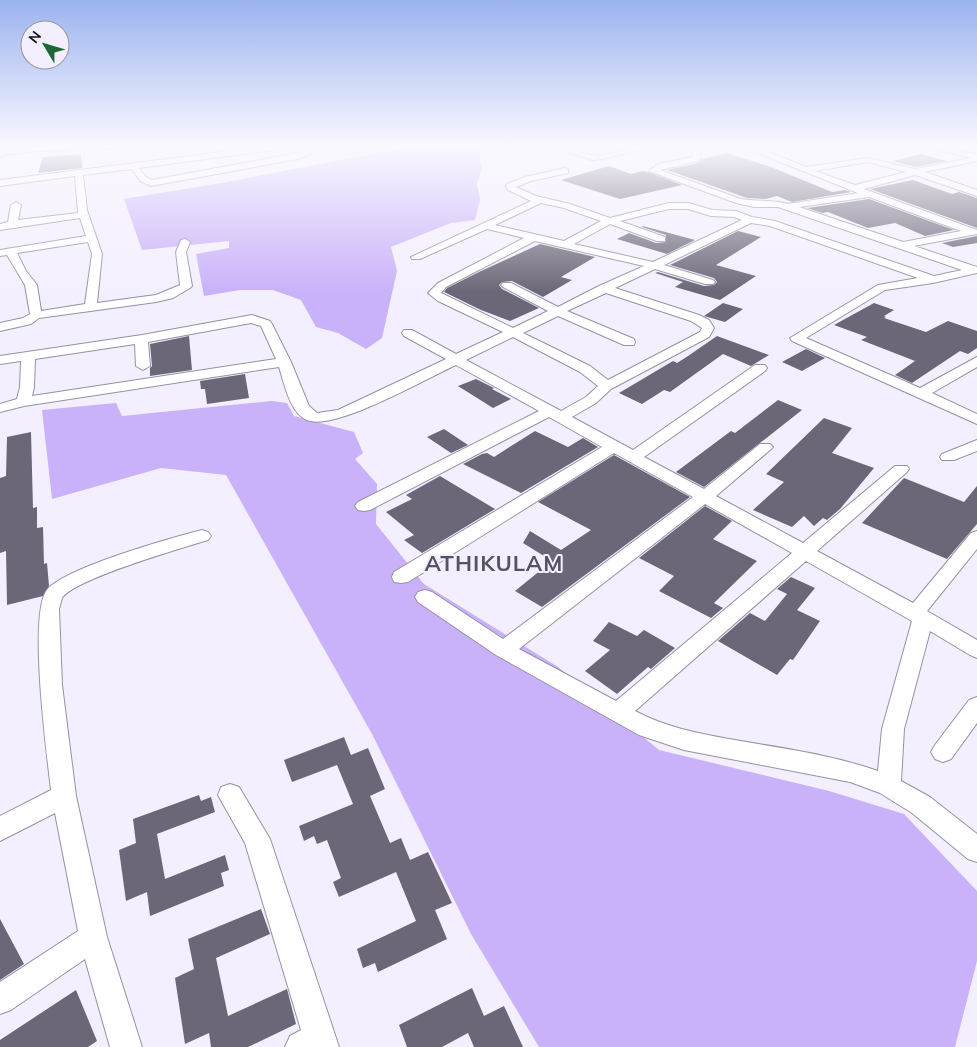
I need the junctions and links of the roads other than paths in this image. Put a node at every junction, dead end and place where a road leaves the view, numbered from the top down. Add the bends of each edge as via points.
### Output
1 (80, 195) edge
2 (527, 195) edge
3 (721, 195) edge
4 (865, 195) edge
5 (872, 195) edge
6 (536, 199) junction
7 (16, 205) dead end
8 (787, 207) junction
9 (84, 215) junction
10 (750, 220) junction
11 (608, 222) junction
12 (13, 224) junction
13 (486, 226) junction
14 (0, 227) edge
15 (975, 231) edge
16 (92, 238) junction
17 (534, 238) junction
18 (661, 239) dead end
19 (185, 242) dead end
20 (564, 244) junction
21 (902, 245) junction
22 (5, 252) edge
23 (416, 257) dead end
24 (652, 266) junction
25 (976, 271) edge
26 (933, 280) junction
27 (709, 282) dead end
28 (507, 285) dead end
29 (603, 288) junction
30 (91, 307) junction
31 (557, 311) junction
32 (36, 315) junction
33 (0, 327) edge
34 (514, 332) junction
35 (408, 333) dead end
36 (142, 339) junction
37 (629, 342) dead end
38 (28, 356) junction
39 (457, 359) junction
40 (0, 360) edge
41 (977, 361) edge
42 (284, 362) junction
43 (143, 366) dead end
44 (760, 368) dead end
45 (606, 386) junction
46 (921, 393) junction
47 (23, 402) junction
48 (0, 408) edge
49 (554, 415) junction
50 (977, 420) edge
51 (977, 444) edge
52 (765, 447) dead end
53 (613, 448) junction
54 (948, 457) dead end
55 (632, 458) junction
56 (901, 469) dead end
57 (704, 498) junction
58 (364, 506) dead end
59 (202, 536) dead end
60 (977, 537) edge
61 (804, 552) junction
62 (402, 576) dead end
63 (425, 597) dead end
64 (919, 616) junction
65 (503, 650) junction
66 (977, 650) edge
67 (977, 706) edge
68 (618, 712) junction
69 (943, 752) dead end
70 (889, 786) junction
71 (230, 795) dead end
72 (64, 796) junction
73 (0, 829) edge
74 (977, 850) edge
75 (93, 937) junction
76 (0, 999) edge
77 (314, 1044) edge
78 (126, 1047) edge

1 - 9 street
2 - 6 street
3 - 8 street via 739,201
4 - 8 street
5 - 15 street
6 - 11 street via 568,206
6 - 13 street via 536,204
7 - 12 street
8 - 21 street
9 - 12 street
9 - 16 street
10 - 11 street via 736,214 712,213 684,205
10 - 24 street
10 - 26 street via 772,223
11 - 18 street
11 - 20 street
12 - 14 street
13 - 17 street
13 - 23 street
15 - 21 street
16 - 22 street
16 - 30 street via 97,254
17 - 20 street
17 - 34 street via 442,285 434,293
19 - 30 street via 182,252 186,286 182,291
20 - 24 street
21 - 25 street
22 - 32 street via 31,286
24 - 27 street
24 - 29 street
25 - 26 street
26 - 46 street via 882,287 796,338
28 - 31 street
29 - 31 street
29 - 45 street via 695,318 708,328 705,334
30 - 32 street
31 - 34 street
31 - 37 street
32 - 33 street via 27,321
34 - 39 street
34 - 45 street via 588,372
35 - 39 street
36 - 38 street
36 - 42 street via 252,319 266,324
36 - 43 street
38 - 40 street
38 - 47 street
39 - 42 street via 343,414 319,418 307,414 300,405
39 - 49 street
41 - 46 street
42 - 47 street
44 - 55 street
45 - 49 street via 586,404
46 - 50 street
47 - 48 street
49 - 53 street
49 - 58 street
51 - 54 street
52 - 57 street
53 - 55 street
53 - 62 street
55 - 57 street
56 - 61 street
57 - 61 street
57 - 65 street
59 - 72 street via 96,570 54,594 49,610 51,685
60 - 64 street
61 - 64 street
61 - 68 street
63 - 65 street
64 - 66 street
64 - 70 street via 893,729
65 - 68 street
67 - 69 street
68 - 70 street via 647,728 684,740 851,772
70 - 74 street via 921,805
71 - 77 street via 257,839
72 - 73 street
72 - 75 street
75 - 76 street
75 - 78 street

